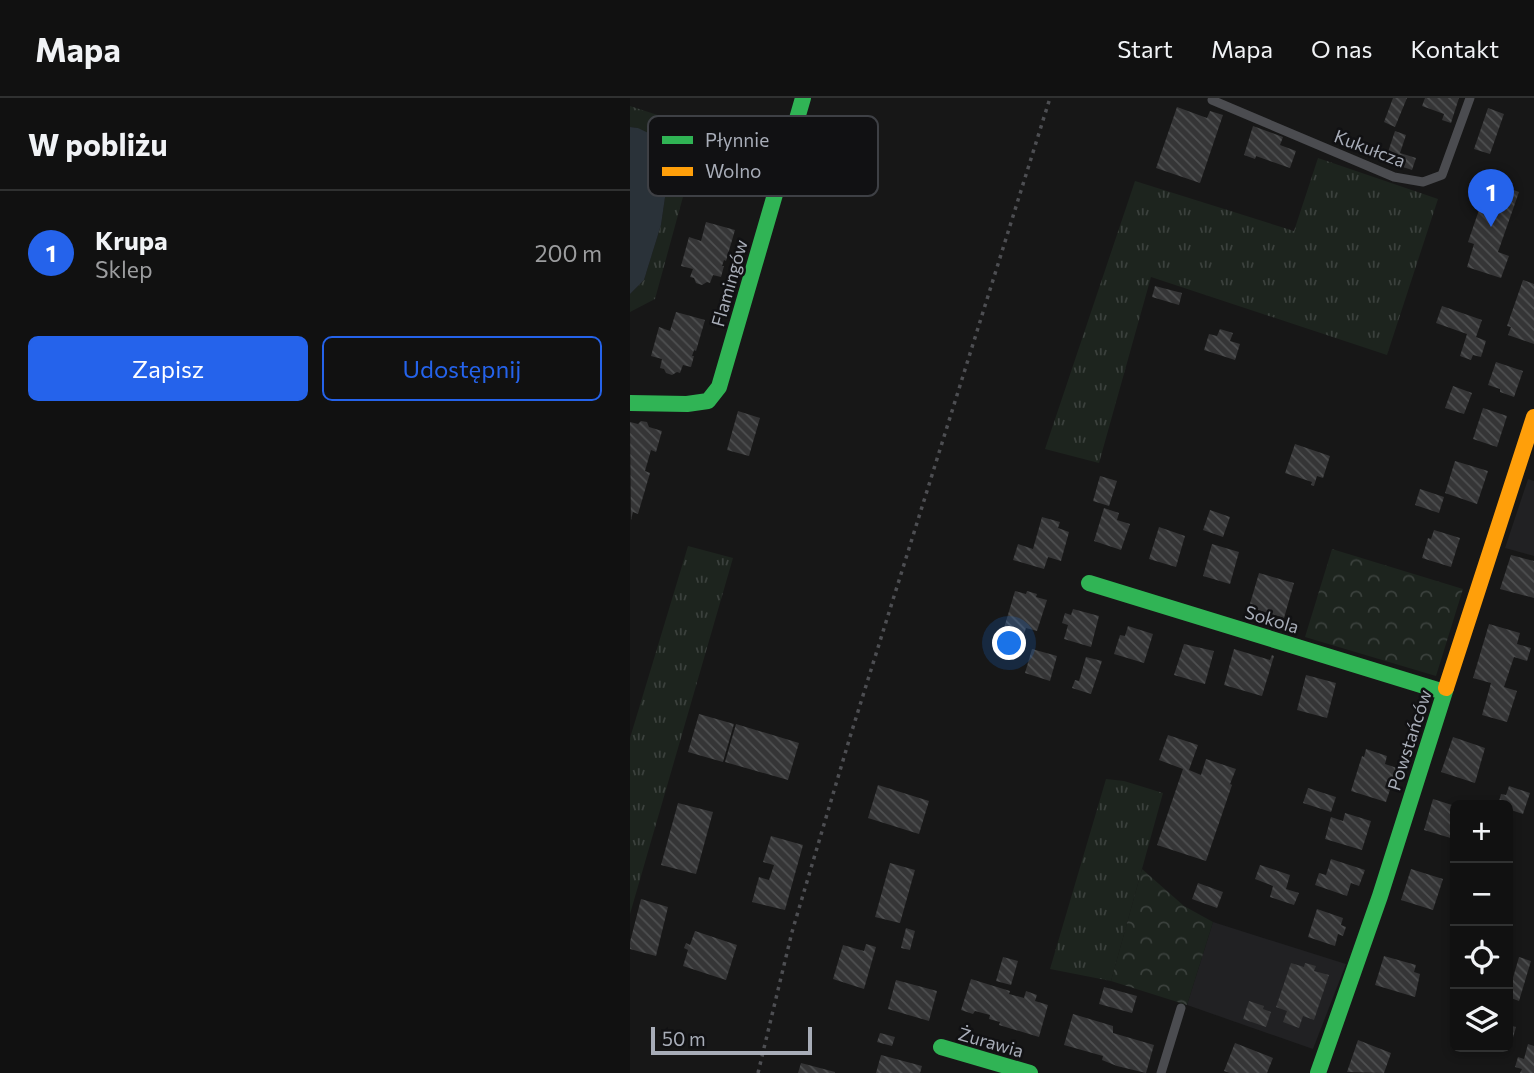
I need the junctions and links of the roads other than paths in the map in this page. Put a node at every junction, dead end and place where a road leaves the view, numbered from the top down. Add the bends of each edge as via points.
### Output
1 (803, 98) edge
2 (1470, 98) edge
3 (1212, 100) dead end
4 (798, 116) edge
5 (775, 196) edge
6 (630, 402) edge
7 (1534, 417) edge
8 (1089, 583) dead end
9 (1444, 692) junction
10 (1181, 1007) dead end
11 (941, 1047) dead end
12 (1030, 1073) edge
13 (1161, 1073) edge
14 (1318, 1073) edge

1 - 4 street, Flamingów
2 - 3 lane, Kukułcza via 1442,175 1423,182 1394,177
5 - 6 street, Flamingów via 719,387 708,401
7 - 9 street, Powstańców
8 - 9 street, Sokola
9 - 14 street, Powstańców
10 - 13 lane
11 - 12 street, Żurawia

